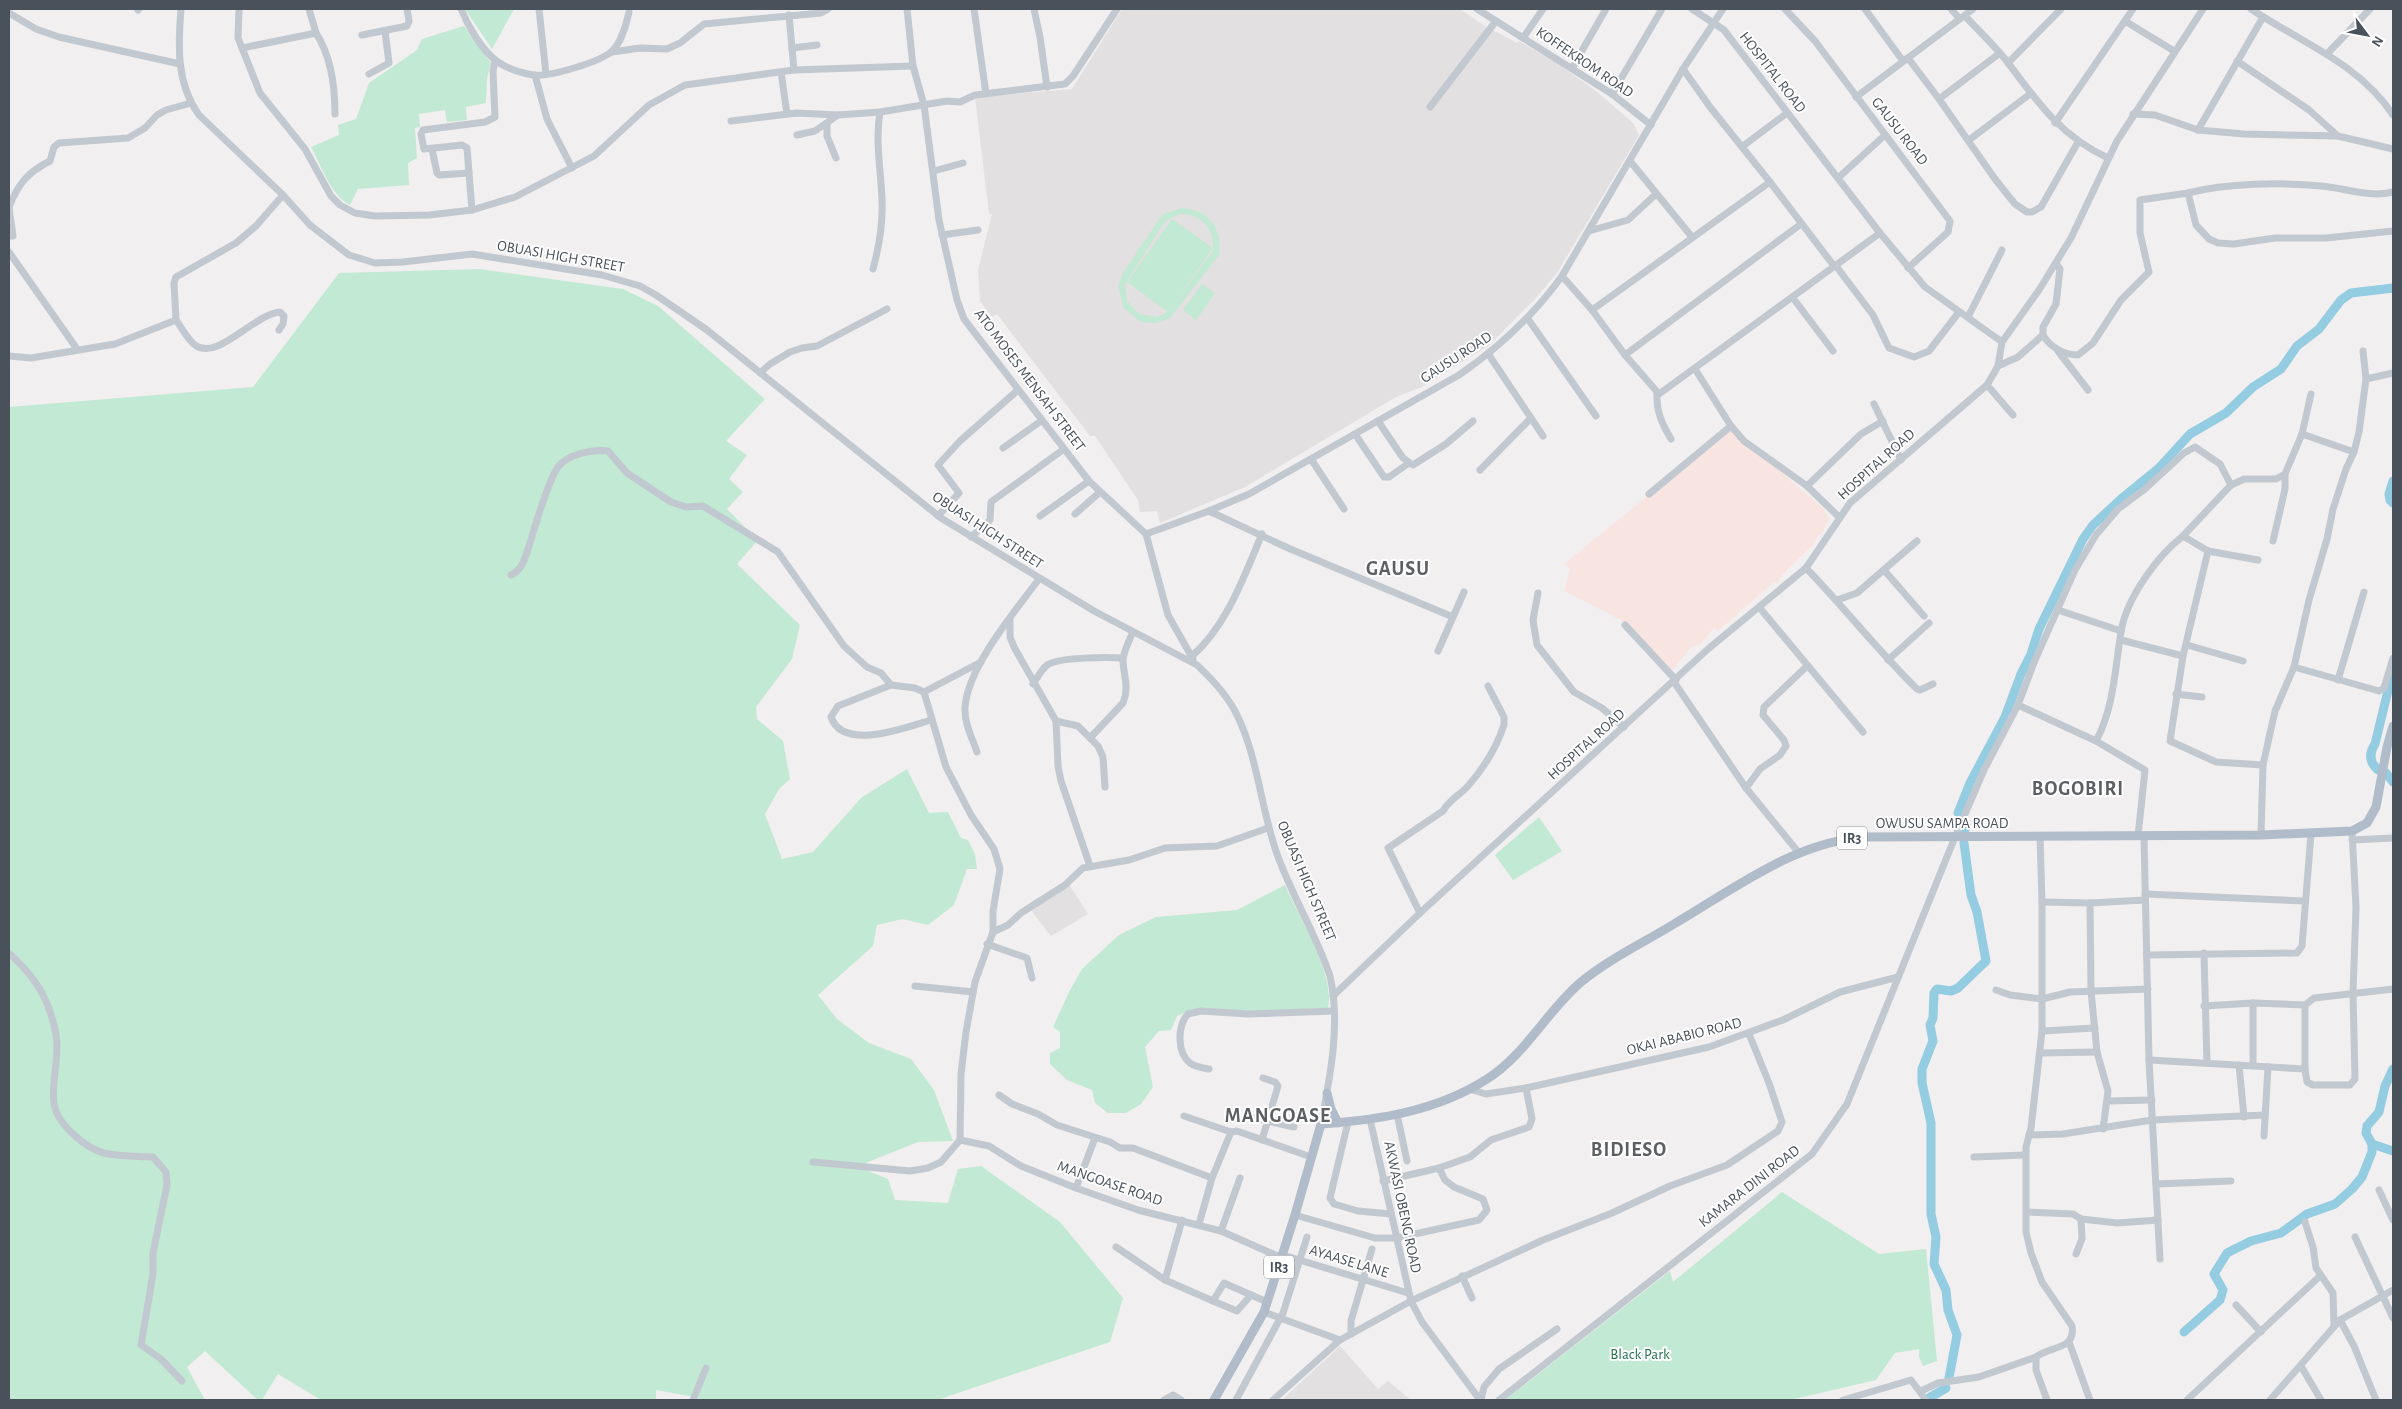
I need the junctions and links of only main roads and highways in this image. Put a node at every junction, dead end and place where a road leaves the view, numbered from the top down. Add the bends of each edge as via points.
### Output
1 (2393, 726) edge
2 (1327, 1093) road end
3 (1343, 1122) junction
4 (1321, 1124) joint
5 (1214, 1400) edge

1 - 3 main road, OWUSU SAMPA ROAD / IR3 via 2376,807 2367,823 2352,836 1955,836 1836,840 1784,860 1597,971 1562,1001 1508,1062 1469,1089 1425,1108
2 - 3 main road via 1331,1109
3 - 4 main road, OWUSU SAMPA ROAD / IR3
4 - 5 main road, OBUASI HIGH STREET / IR3 via 1264,1312

